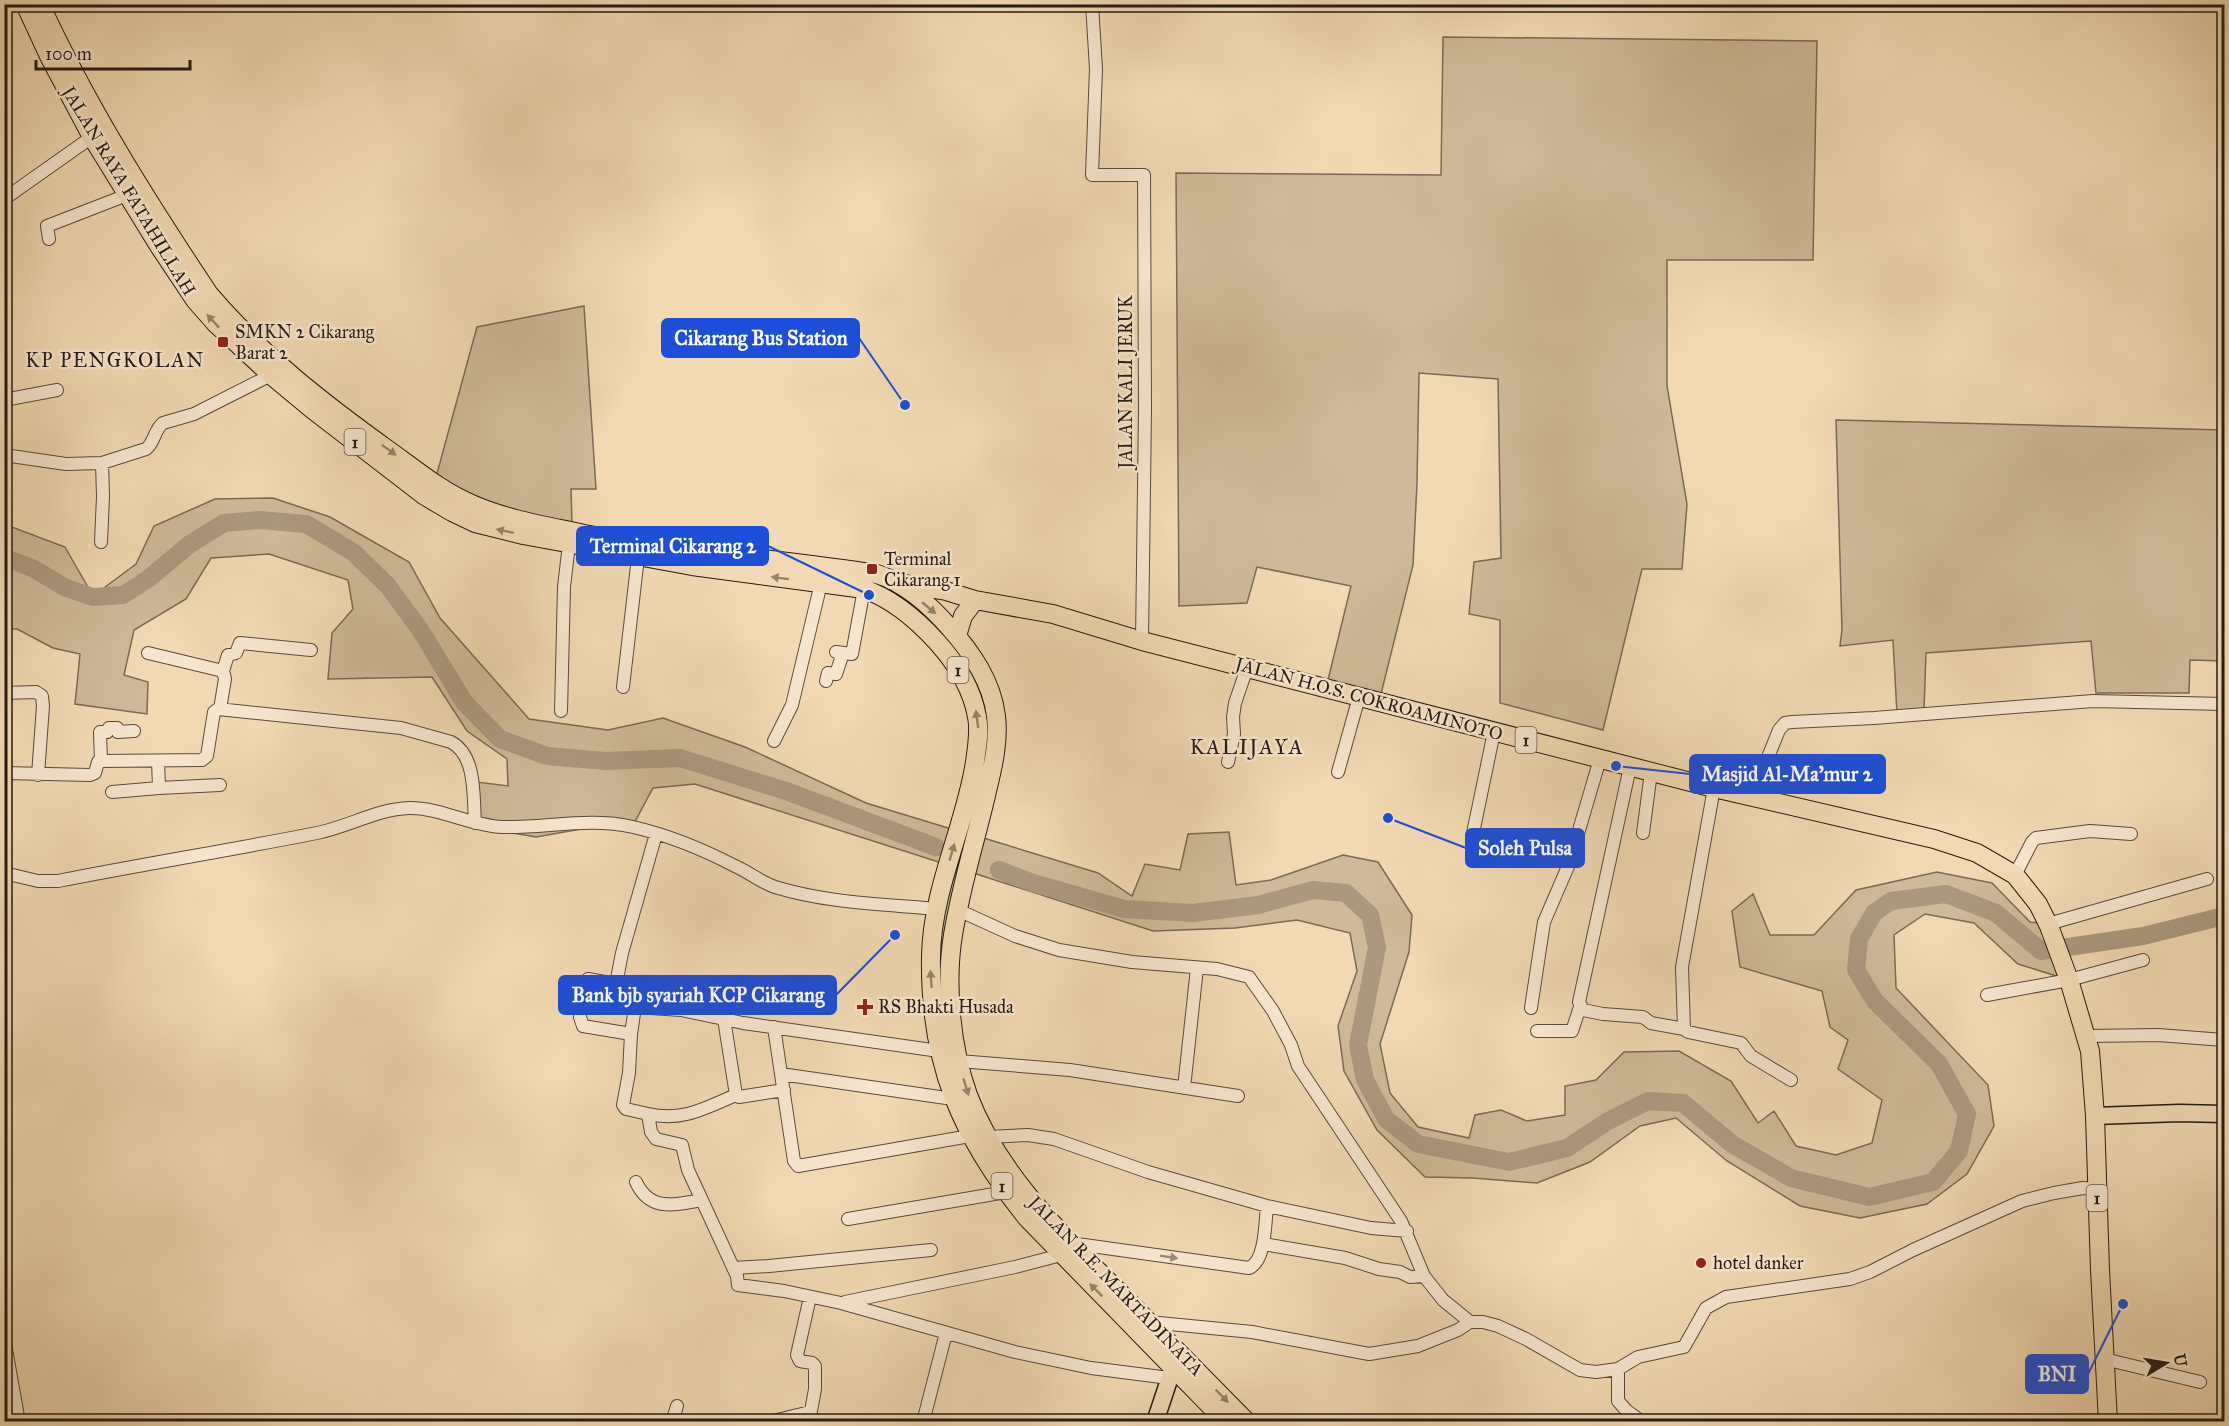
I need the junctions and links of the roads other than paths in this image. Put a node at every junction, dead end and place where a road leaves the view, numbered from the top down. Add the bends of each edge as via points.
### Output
1 (25, 4) edge
2 (40, 4) edge
3 (1092, 4) edge
4 (92, 137) junction
5 (128, 195) junction
6 (4, 200) edge
7 (49, 239) dead end
8 (271, 375) junction
9 (57, 390) dead end
10 (4, 400) edge
11 (4, 455) edge
12 (102, 463) junction
13 (101, 542) dead end
14 (569, 544) junction
15 (639, 557) junction
16 (821, 583) junction
17 (897, 583) junction
18 (871, 592) junction
19 (975, 600) junction
20 (957, 636) junction
21 (1142, 640) junction
22 (311, 650) dead end
23 (148, 653) dead end
24 (1247, 668) junction
25 (223, 671) junction
26 (826, 681) dead end
27 (623, 687) dead end
28 (4, 693) edge
29 (1359, 697) junction
30 (2224, 704) edge
31 (220, 709) junction
32 (561, 711) dead end
33 (134, 731) dead end
34 (1494, 732) junction
35 (774, 741) dead end
36 (1600, 759) junction
37 (158, 761) junction
38 (101, 762) junction
39 (1228, 762) dead end
40 (1630, 767) junction
41 (1338, 772) dead end
42 (1651, 772) junction
43 (4, 773) edge
44 (38, 775) junction
45 (981, 779) junction
46 (220, 785) dead end
47 (159, 788) junction
48 (1714, 788) junction
49 (112, 792) dead end
50 (1752, 797) junction
51 (974, 808) junction
52 (475, 823) junction
53 (1643, 833) dead end
54 (656, 834) junction
55 (2131, 834) dead end
56 (1472, 838) dead end
57 (4, 873) edge
58 (2015, 875) junction
59 (2208, 879) dead end
60 (937, 909) junction
61 (958, 910) junction
62 (2049, 925) junction
63 (2143, 960) dead end
64 (1197, 968) junction
65 (2068, 978) junction
66 (588, 979) dead end
67 (616, 984) junction
68 (1987, 995) dead end
69 (635, 1007) junction
70 (1580, 1007) junction
71 (1531, 1008) dead end
72 (580, 1017) dead end
73 (724, 1019) junction
74 (774, 1027) junction
75 (1684, 1029) junction
76 (1537, 1031) dead end
77 (631, 1034) junction
78 (2086, 1036) junction
79 (2224, 1040) edge
80 (939, 1052) junction
81 (958, 1061) junction
82 (781, 1074) junction
83 (1791, 1080) dead end
84 (1184, 1088) junction
85 (784, 1090) junction
86 (736, 1095) junction
87 (1238, 1096) dead end
88 (953, 1100) junction
89 (648, 1114) junction
90 (2224, 1114) edge
91 (2095, 1116) junction
92 (979, 1136) junction
93 (636, 1182) dead end
94 (2097, 1190) junction
95 (1006, 1192) junction
96 (702, 1200) junction
97 (1267, 1206) junction
98 (848, 1219) dead end
99 (1407, 1231) junction
100 (1264, 1244) junction
101 (1065, 1249) junction
102 (931, 1250) dead end
103 (733, 1268) junction
104 (1424, 1276) junction
105 (810, 1297) junction
106 (840, 1303) junction
107 (1149, 1322) junction
108 (1470, 1322) junction
109 (946, 1333) junction
110 (4, 1338) edge
111 (2104, 1359) junction
112 (1618, 1369) junction
113 (1171, 1373) junction
114 (2200, 1382) dead end
115 (809, 1417) edge
116 (19, 1422) edge
117 (769, 1422) edge
118 (923, 1422) edge
119 (1155, 1422) edge
120 (1226, 1422) edge
121 (1247, 1422) edge
122 (1642, 1422) edge
123 (2109, 1422) edge

1 - 4 highway, JALAN RAYA FATAHILLAH / 1
2 -> 17 highway, JALAN RAYA FATAHILLAH / 1 via 103,127 227,316 324,404 431,481 475,506 532,523 715,555 866,572
3 - 21 street, JALAN KALI JERUK via 1096,68 1092,174 1144,175
4 - 5 highway, JALAN RAYA FATAHILLAH / 1
4 - 6 street
5 - 7 street via 47,226
8 -> 5 highway, JALAN RAYA FATAHILLAH / 1 via 195,300
8 - 12 street via 194,414 162,423 146,449
14 -> 8 highway, JALAN RAYA FATAHILLAH / 1 via 496,530 452,512 425,496
9 - 10 street
11 - 12 street via 66,464
12 - 13 street
14 - 15 highway, JALAN RAYA FATAHILLAH / 1
14 - 32 street
16 -> 15 highway, JALAN RAYA FATAHILLAH / 1
15 - 27 street
16 - 18 highway, JALAN RAYA FATAHILLAH / 1
16 - 35 street via 792,705
17 - 19 highway, JALAN H.O.S. COKROAMINOTO / 1
17 -> 20 highway, JALAN R.E. MARTADINATA / 1
18 - 26 street via 852,654 839,652 836,674 828,673
45 -> 18 highway, JALAN R.E. MARTADINATA / 1 via 978,718 967,684 950,656 926,629
19 - 20 highway, 1 via 963,616
19 - 21 highway, JALAN H.O.S. COKROAMINOTO / 1 via 1053,614
20 - 45 highway, JALAN R.E. MARTADINATA / 1 via 978,664 996,716 997,732
21 - 24 highway, JALAN H.O.S. COKROAMINOTO / 1
22 - 25 street via 240,643 236,653 228,654
23 - 25 street
24 - 29 highway, JALAN H.O.S. COKROAMINOTO / 1
24 - 39 street via 1235,703
25 - 31 street
28 - 44 street via 36,692 42,696
29 - 34 highway, JALAN H.O.S. COKROAMINOTO / 1
29 - 41 street
30 - 50 street via 2093,701 1785,723
31 - 37 street via 214,712 206,758
31 - 52 street via 401,728 451,742 461,749 469,766
33 - 38 street via 109,728 100,732
34 - 36 highway, JALAN H.O.S. COKROAMINOTO / 1
34 - 56 street
36 - 40 highway, JALAN H.O.S. COKROAMINOTO / 1
36 - 71 street via 1569,864 1544,922
37 - 38 street
37 - 47 street
38 - 44 street via 90,775
40 - 42 highway, JALAN H.O.S. COKROAMINOTO / 1
40 - 70 street
42 - 48 highway, JALAN H.O.S. COKROAMINOTO / 1
42 - 53 street
43 - 44 street
45 - 51 highway, JALAN R.E. MARTADINATA / 1
46 - 47 street
47 - 49 street
48 - 50 highway, JALAN H.O.S. COKROAMINOTO / 1
48 - 75 street via 1682,967
50 - 58 highway, JALAN H.O.S. COKROAMINOTO / 1 via 1957,846
60 -> 51 highway, JALAN R.E. MARTADINATA / 1 via 959,827
51 - 61 highway, JALAN R.E. MARTADINATA / 1 via 977,836
52 - 54 street via 501,827 595,823
52 - 57 street via 408,808 321,832 58,881
54 - 60 street via 731,864 759,881 796,893 836,901
54 - 67 street
55 - 58 street via 2103,831 2036,838
58 - 62 highway, JALAN H.O.S. COKROAMINOTO / 1
59 - 62 street
80 -> 60 highway, JALAN R.E. MARTADINATA / 1 via 931,966
61 - 64 street via 1015,936 1059,950
61 - 81 highway, JALAN R.E. MARTADINATA / 1 via 950,967
62 - 65 highway, 1
63 - 65 street
64 - 84 street
64 - 99 street via 1244,974 1252,980 1285,1033 1298,1066
65 - 68 street
65 - 78 highway, 1
66 - 67 street
67 - 69 street
69 - 73 street via 681,1010
69 - 77 street
70 - 75 street via 1603,1014 1643,1017 1651,1023
70 - 76 street via 1572,1030
72 - 77 street via 583,1026
73 - 74 street
73 - 86 street
74 - 80 street
74 - 82 street
75 - 83 street via 1741,1042 1751,1056
77 - 89 street via 623,1105
78 - 79 street via 2158,1035
78 - 91 highway, 1
80 - 88 highway, JALAN R.E. MARTADINATA / 1
81 - 84 street via 1059,1069
81 -> 92 highway, JALAN R.E. MARTADINATA / 1
82 - 85 street
82 - 88 street
84 - 87 street
85 - 86 street
85 - 92 street via 794,1161 799,1166
86 - 89 street via 684,1116
88 - 92 highway, JALAN R.E. MARTADINATA / 1
89 - 96 street via 654,1138 682,1145
90 - 91 main road
91 - 94 highway, 1
92 - 95 highway, JALAN R.E. MARTADINATA / 1
92 - 97 street via 1054,1139 1148,1172
92 - 101 highway, JALAN R.E. MARTADINATA / 1 via 1006,1166
93 - 96 street via 646,1198 667,1205
94 - 111 highway, 1
94 - 112 street via 2054,1192 2022,1201 1850,1279 1726,1297 1706,1308 1684,1347 1638,1357
95 - 98 street
95 - 101 highway, JALAN R.E. MARTADINATA / 1
96 - 103 street
97 - 99 street via 1371,1228
97 - 100 street
99 - 104 street
101 -> 100 street via 1249,1268 1256,1263
100 - 104 street via 1345,1258 1410,1277
101 - 106 street via 1016,1267
101 - 107 highway, JALAN R.E. MARTADINATA / 1
113 -> 101 highway, JALAN R.E. MARTADINATA / 1
102 - 103 street
103 - 105 street via 738,1285
104 - 108 street via 1443,1300
105 - 106 street
105 - 115 street via 797,1355 800,1361 815,1366
106 - 109 street
107 - 108 street via 1252,1332 1369,1354 1418,1346
107 -> 121 highway, JALAN R.E. MARTADINATA / 1
108 - 112 street via 1498,1326 1580,1370
109 - 113 street via 1091,1368
109 - 118 street
110 - 116 street
111 - 114 street
111 - 123 highway, 1
112 - 122 street via 1618,1401
113 - 119 main road
113 - 120 highway, JALAN R.E. MARTADINATA / 1
115 - 117 street

